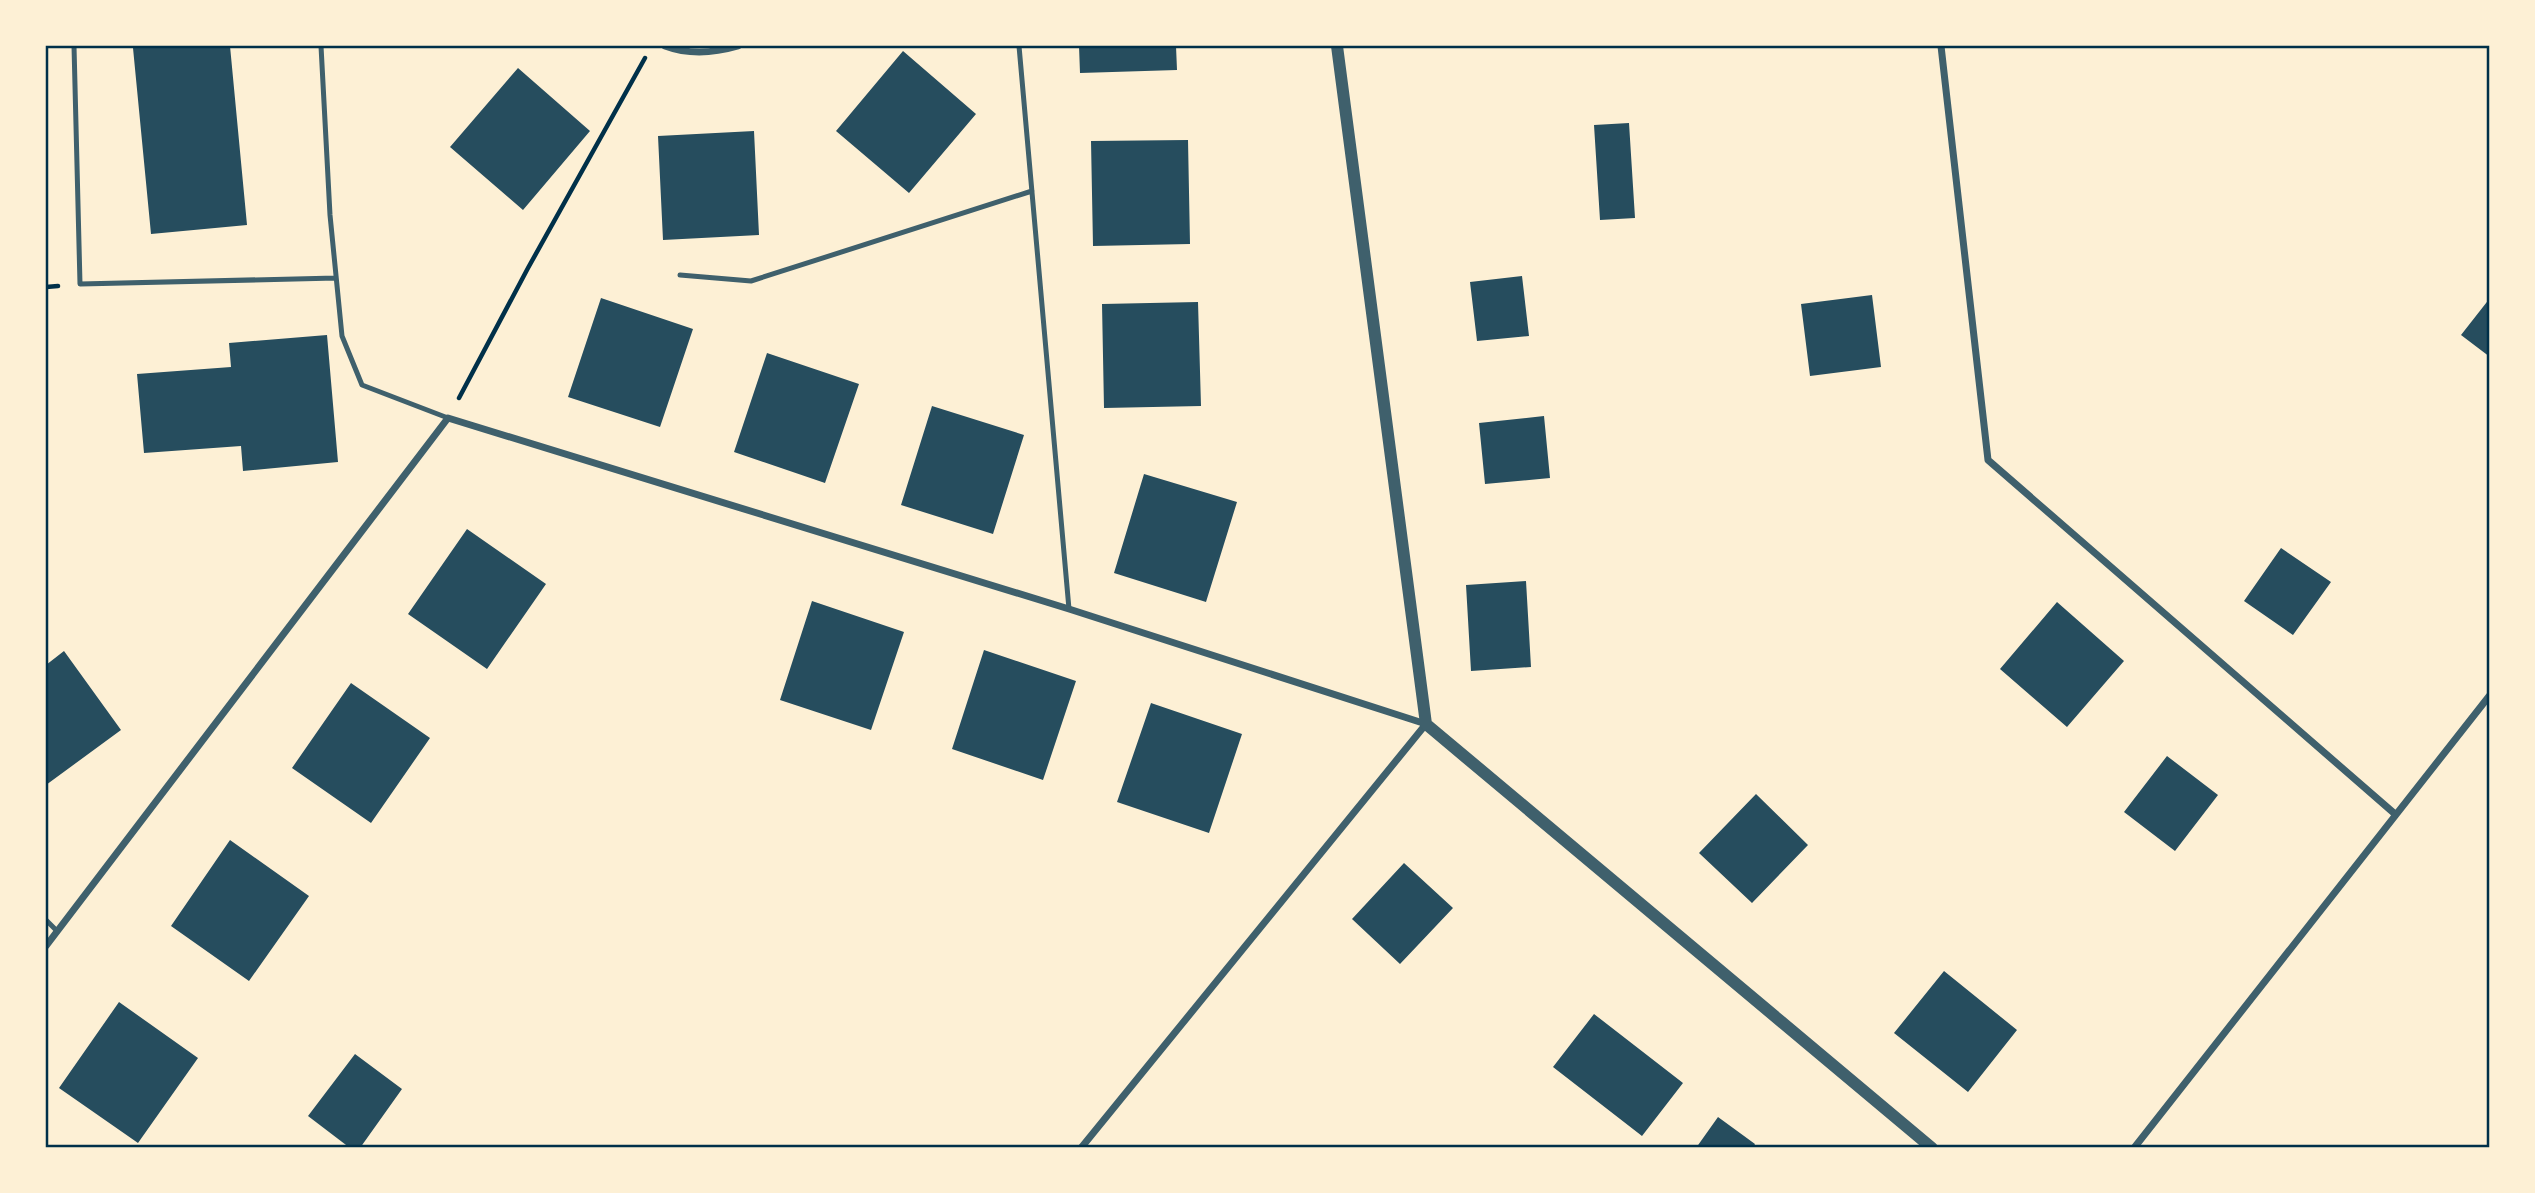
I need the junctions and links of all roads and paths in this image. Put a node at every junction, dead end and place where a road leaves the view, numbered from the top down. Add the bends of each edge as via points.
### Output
1 (74, 46) edge
2 (321, 46) edge
3 (665, 46) edge
4 (738, 46) edge
5 (1019, 46) edge
6 (1337, 46) edge
7 (1941, 46) edge
8 (646, 57) dead end
9 (1032, 191) junction
10 (680, 275) dead end
11 (336, 278) junction
12 (448, 418) junction
13 (1069, 609) junction
14 (2490, 695) edge
15 (1426, 724) junction
16 (2395, 814) junction
17 (46, 920) edge
18 (57, 931) junction
19 (46, 946) edge
20 (1081, 1147) edge
21 (1932, 1147) edge
22 (2134, 1147) edge

1 - 11 lane via 80,284
2 - 11 lane
3 - 4 street via 716,52
5 - 9 lane
6 - 15 street
7 - 16 street via 1988,460
8 - 12 path
9 - 10 lane via 751,281
9 - 13 lane
11 - 12 lane via 342,336 362,385
12 - 13 street
12 - 18 street
13 - 15 street
14 - 16 street
15 - 20 street
15 - 21 street
16 - 22 street
17 - 18 lane
18 - 19 street

